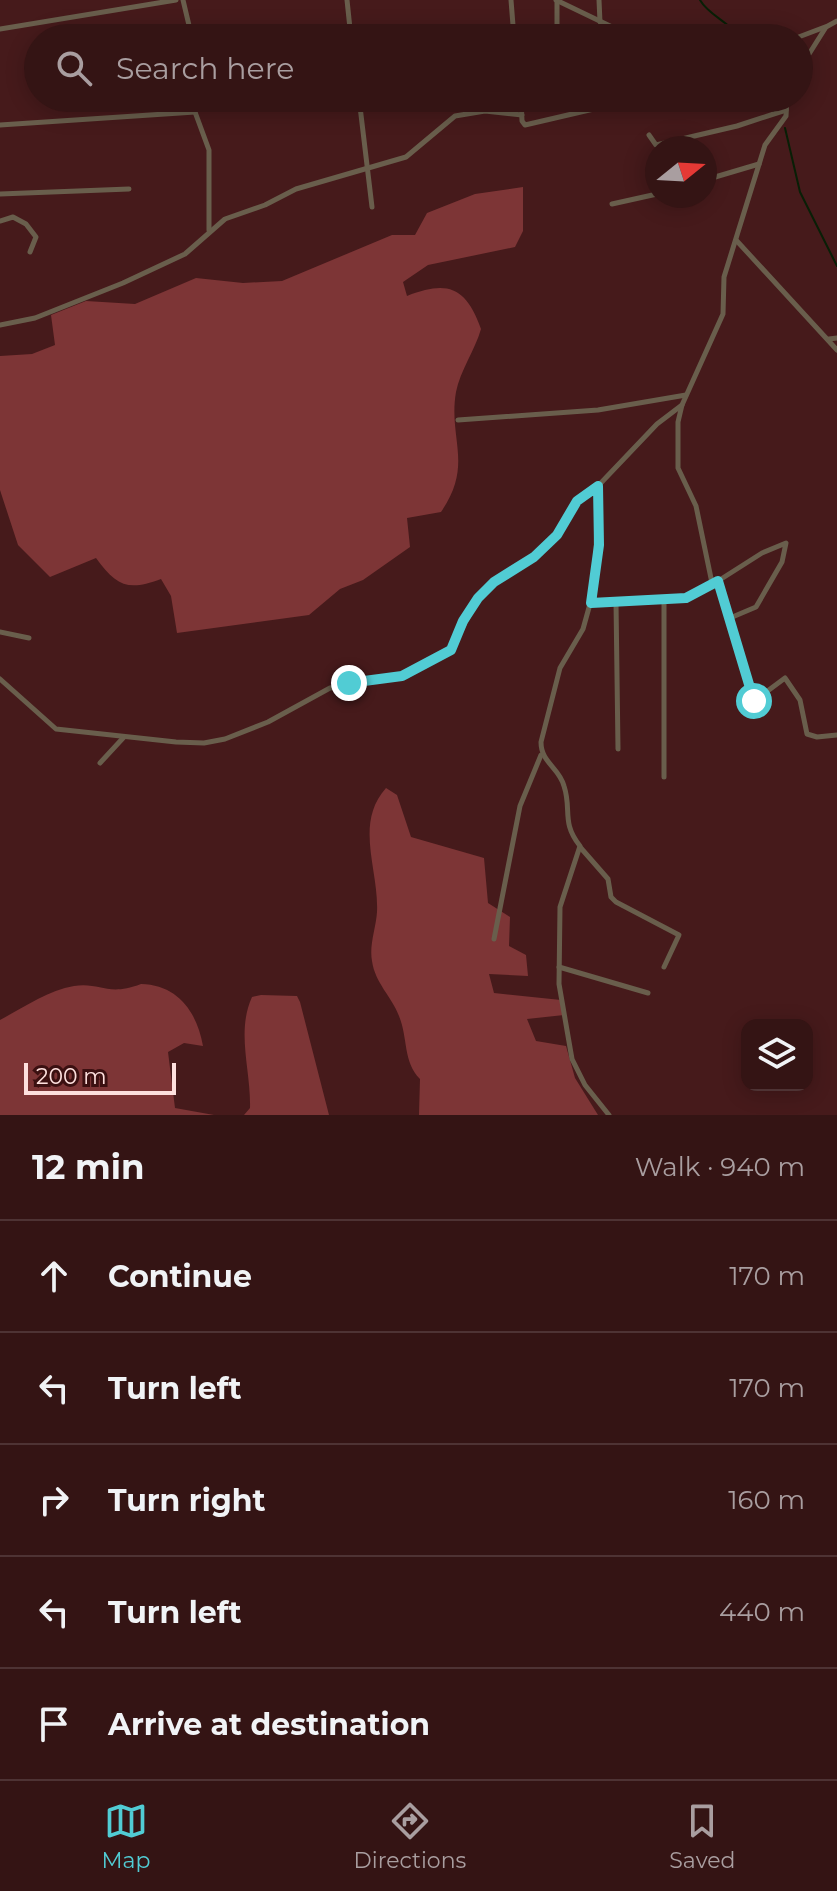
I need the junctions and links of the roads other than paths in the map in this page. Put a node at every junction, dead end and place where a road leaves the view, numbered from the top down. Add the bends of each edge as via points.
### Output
1 (176, 0) edge
2 (183, 0) edge
3 (347, 0) edge
4 (511, 0) edge
5 (556, 0) edge
6 (599, 0) edge
7 (837, 21) edge
8 (600, 22) junction
9 (30, 24) edge
10 (189, 24) edge
11 (350, 24) edge
12 (513, 24) edge
13 (557, 24) edge
14 (604, 24) edge
15 (24, 25) edge
16 (0, 29) edge
17 (818, 33) junction
18 (813, 34) edge
19 (813, 43) edge
20 (195, 112) joint
21 (360, 112) edge
22 (479, 112) edge
23 (494, 112) edge
24 (522, 112) edge
25 (582, 112) edge
26 (784, 112) joint
27 (522, 115) junction
28 (0, 125) edge
29 (649, 135) dead end
30 (759, 164) junction
31 (366, 168) junction
32 (717, 176) edge
33 (129, 189) dead end
34 (0, 194) edge
35 (645, 197) edge
36 (612, 204) dead end
37 (372, 207) dead end
38 (0, 221) edge
39 (209, 230) junction
40 (736, 240) junction
41 (30, 252) dead end
42 (0, 325) edge
43 (837, 338) edge
44 (829, 339) junction
45 (837, 350) edge
46 (687, 395) junction
47 (682, 405) junction
48 (458, 420) dead end
49 (598, 486) junction
50 (715, 582) junction
51 (664, 600) junction
52 (616, 602) junction
53 (591, 603) junction
54 (730, 618) junction
55 (0, 632) edge
56 (29, 638) dead end
57 (0, 679) edge
58 (837, 735) edge
59 (124, 737) junction
60 (618, 749) dead end
61 (541, 755) junction
62 (100, 763) dead end
63 (664, 777) dead end
64 (580, 846) junction
65 (494, 939) dead end
66 (559, 967) junction
67 (664, 967) dead end
68 (648, 993) dead end
69 (609, 1115) edge

1 - 9 street
2 - 10 street
3 - 11 street
4 - 12 street
5 - 8 street
5 - 13 street
6 - 8 street
7 - 17 street
8 - 14 street
15 - 16 street
17 - 18 street
17 - 19 street
20 - 28 street
20 - 39 street via 209,150
21 - 31 street
22 - 31 street via 455,116 406,157
23 - 27 street
24 - 27 street
25 - 27 street via 533,124 523,124
26 - 29 street via 656,145
26 - 30 street
30 - 32 street
30 - 40 street
31 - 37 street
31 - 39 street via 296,189
33 - 34 street
35 - 36 street
38 - 41 street via 13,217 26,224 36,237
39 - 42 street via 185,254 123,283 35,318
40 - 44 street
40 - 46 street via 724,277 723,314
43 - 44 street
44 - 45 street
46 - 47 street
46 - 48 street via 572,413
47 - 49 street
47 - 50 street via 678,468 696,506
49 - 53 street via 599,545
49 - 59 street via 577,501 557,535 534,557 478,598 451,650 402,676 330,688 268,722 214,741
50 - 51 street via 686,598
50 - 54 street
50 - 54 street via 786,543 782,562 756,607
51 - 52 street
51 - 63 street
52 - 53 street
52 - 60 street
53 - 61 street via 560,668
54 - 58 street via 754,701 785,678 800,700 807,734
55 - 56 street
57 - 59 street via 51,727
59 - 62 street
61 - 64 street via 564,786 566,820
61 - 65 street via 520,806
64 - 66 street via 560,907
64 - 67 street via 608,879 616,902 679,935
66 - 68 street
66 - 69 street via 572,1059

